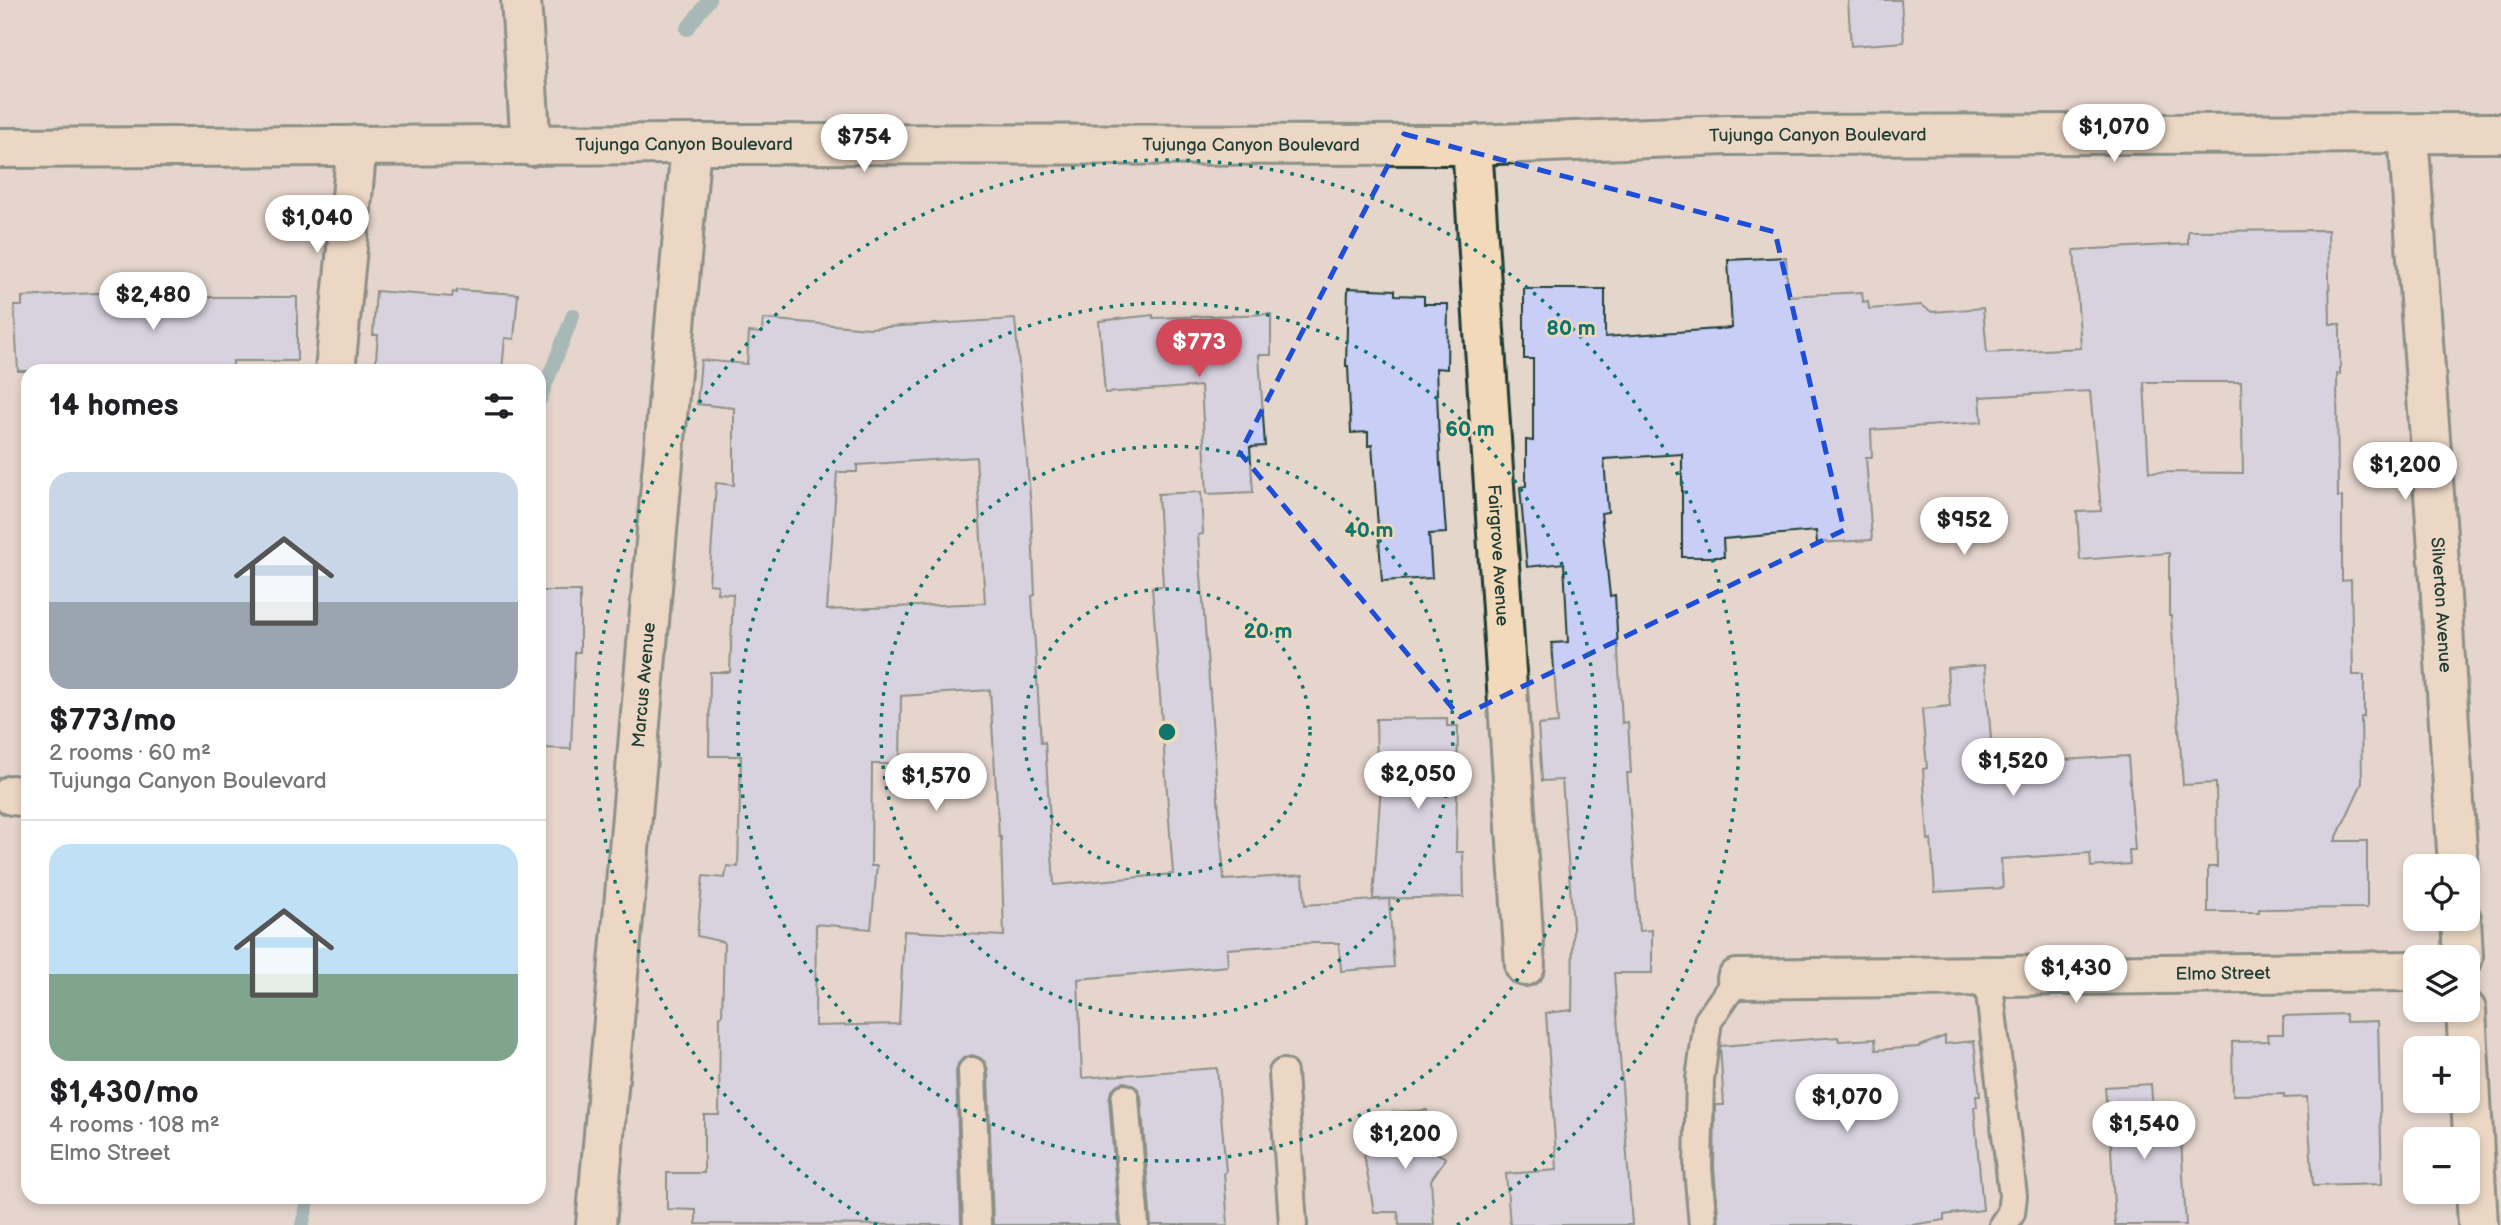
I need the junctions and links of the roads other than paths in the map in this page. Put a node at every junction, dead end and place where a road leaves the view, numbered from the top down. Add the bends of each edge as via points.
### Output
1 (521, 0) edge
2 (2408, 134) junction
3 (2501, 134) edge
4 (691, 144) junction
5 (357, 145) junction
6 (1472, 145) junction
7 (531, 146) junction
8 (0, 148) edge
9 (336, 364) edge
10 (2457, 854) edge
11 (1525, 966) dead end
12 (2403, 971) edge
13 (1988, 976) junction
14 (1737, 979) joint
15 (2467, 1022) edge
16 (972, 1071) dead end
17 (1283, 1073) dead end
18 (1125, 1098) dead end
19 (596, 1225) edge
20 (977, 1225) edge
21 (1135, 1225) edge
22 (1293, 1225) edge
23 (1703, 1225) edge
24 (2003, 1225) edge
25 (2477, 1225) edge

1 - 7 street
2 - 3 street, Tujunga Canyon Boulevard
2 - 6 street, Tujunga Canyon Boulevard via 1727,135
2 - 10 street, Silverton Avenue
4 - 6 street, Tujunga Canyon Boulevard
4 - 7 street, Tujunga Canyon Boulevard
4 - 19 street, Marcus Avenue
5 - 7 street, Tujunga Canyon Boulevard
5 - 8 street, Tujunga Canyon Boulevard
5 - 9 street
6 - 11 street, Fairgrove Avenue
12 - 13 street, Elmo Street
13 - 14 street, Elmo Street
13 - 24 lane via 2012,1196 2011,1213
14 - 23 lane via 1708,1021 1700,1079 1698,1169
15 - 25 street
16 - 20 lane
17 - 22 lane
18 - 21 lane

